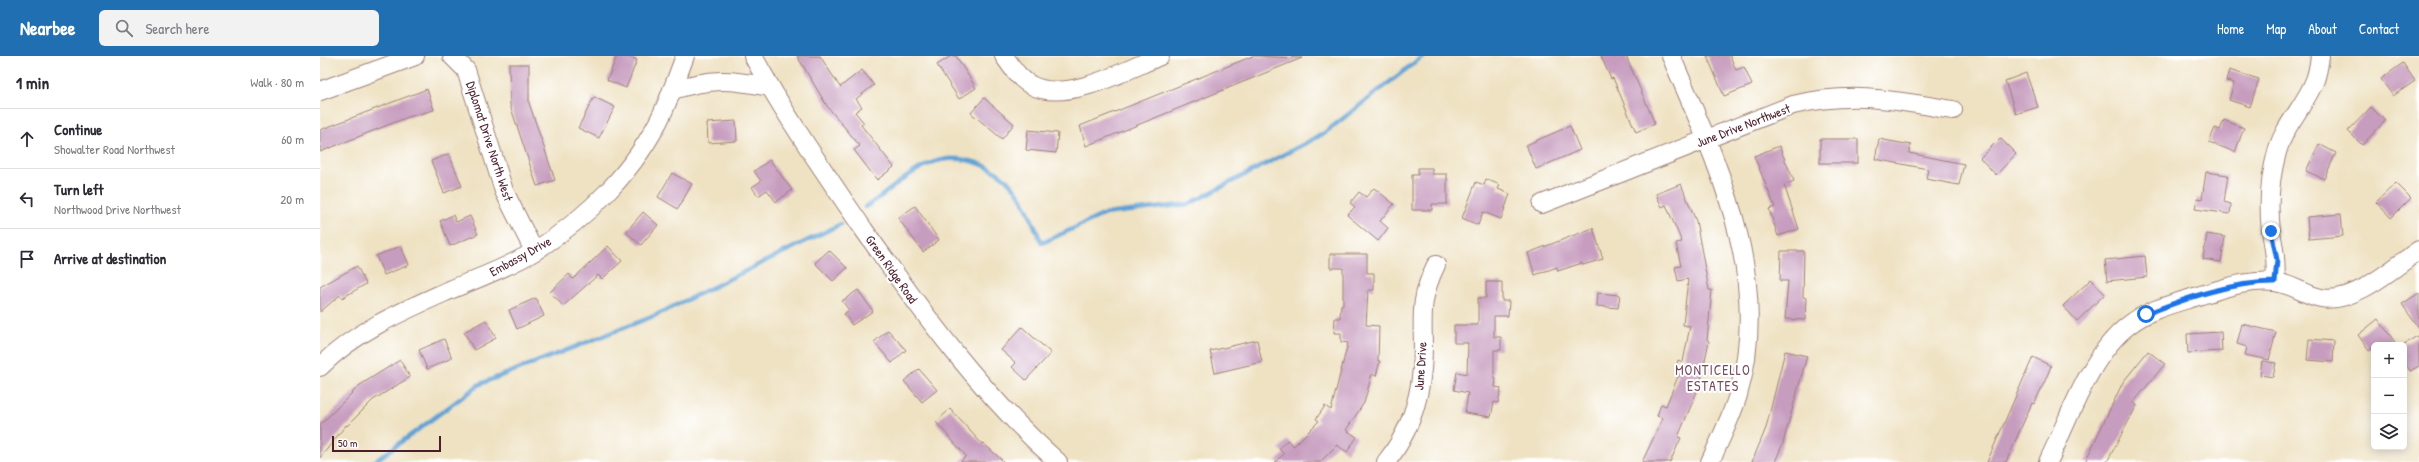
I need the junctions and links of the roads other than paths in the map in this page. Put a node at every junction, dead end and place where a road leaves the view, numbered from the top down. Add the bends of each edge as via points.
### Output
1 (415, 56) edge
2 (452, 56) edge
3 (685, 56) edge
4 (753, 56) edge
5 (1004, 56) edge
6 (1160, 56) edge
7 (1671, 56) edge
8 (2320, 56) edge
9 (770, 87) junction
10 (672, 90) junction
11 (320, 91) edge
12 (1953, 110) dead end
13 (1705, 139) junction
14 (1542, 204) dead end
15 (2419, 250) edge
16 (534, 251) junction
17 (1436, 264) dead end
18 (2275, 282) junction
19 (320, 367) edge
20 (1058, 462) edge
21 (1386, 462) edge
22 (1710, 462) edge
23 (2048, 462) edge

1 - 11 street
2 - 16 street, Diplomat Drive North West via 466,70 504,191
3 - 10 street, Embassy Drive
4 - 9 street, Green Ridge Road
5 - 6 street via 1030,85 1055,92 1100,80
7 - 13 street
8 - 18 street via 2315,80 2286,128 2277,151 2272,176 2270,202 2271,231 2277,260
9 - 10 street via 727,79 698,82
9 - 20 street, Green Ridge Road via 823,171 915,302 990,394
10 - 16 street, Embassy Drive via 656,125 616,183 590,210
12 - 13 street, June Drive Northwest via 1878,98 1846,96 1819,99 1793,105
13 - 14 street, June Drive Northwest
13 - 22 street via 1736,220 1747,268 1749,292 1745,362 1738,394 1728,425
15 - 18 street via 2368,286 2351,294 2323,299
16 - 19 street, Embassy Drive via 512,264 413,307 365,332
17 - 21 street, June Drive via 1426,286 1422,311 1422,369 1415,412 1398,447
18 - 23 street via 2251,282 2233,286 2164,307 2129,324 2105,350

